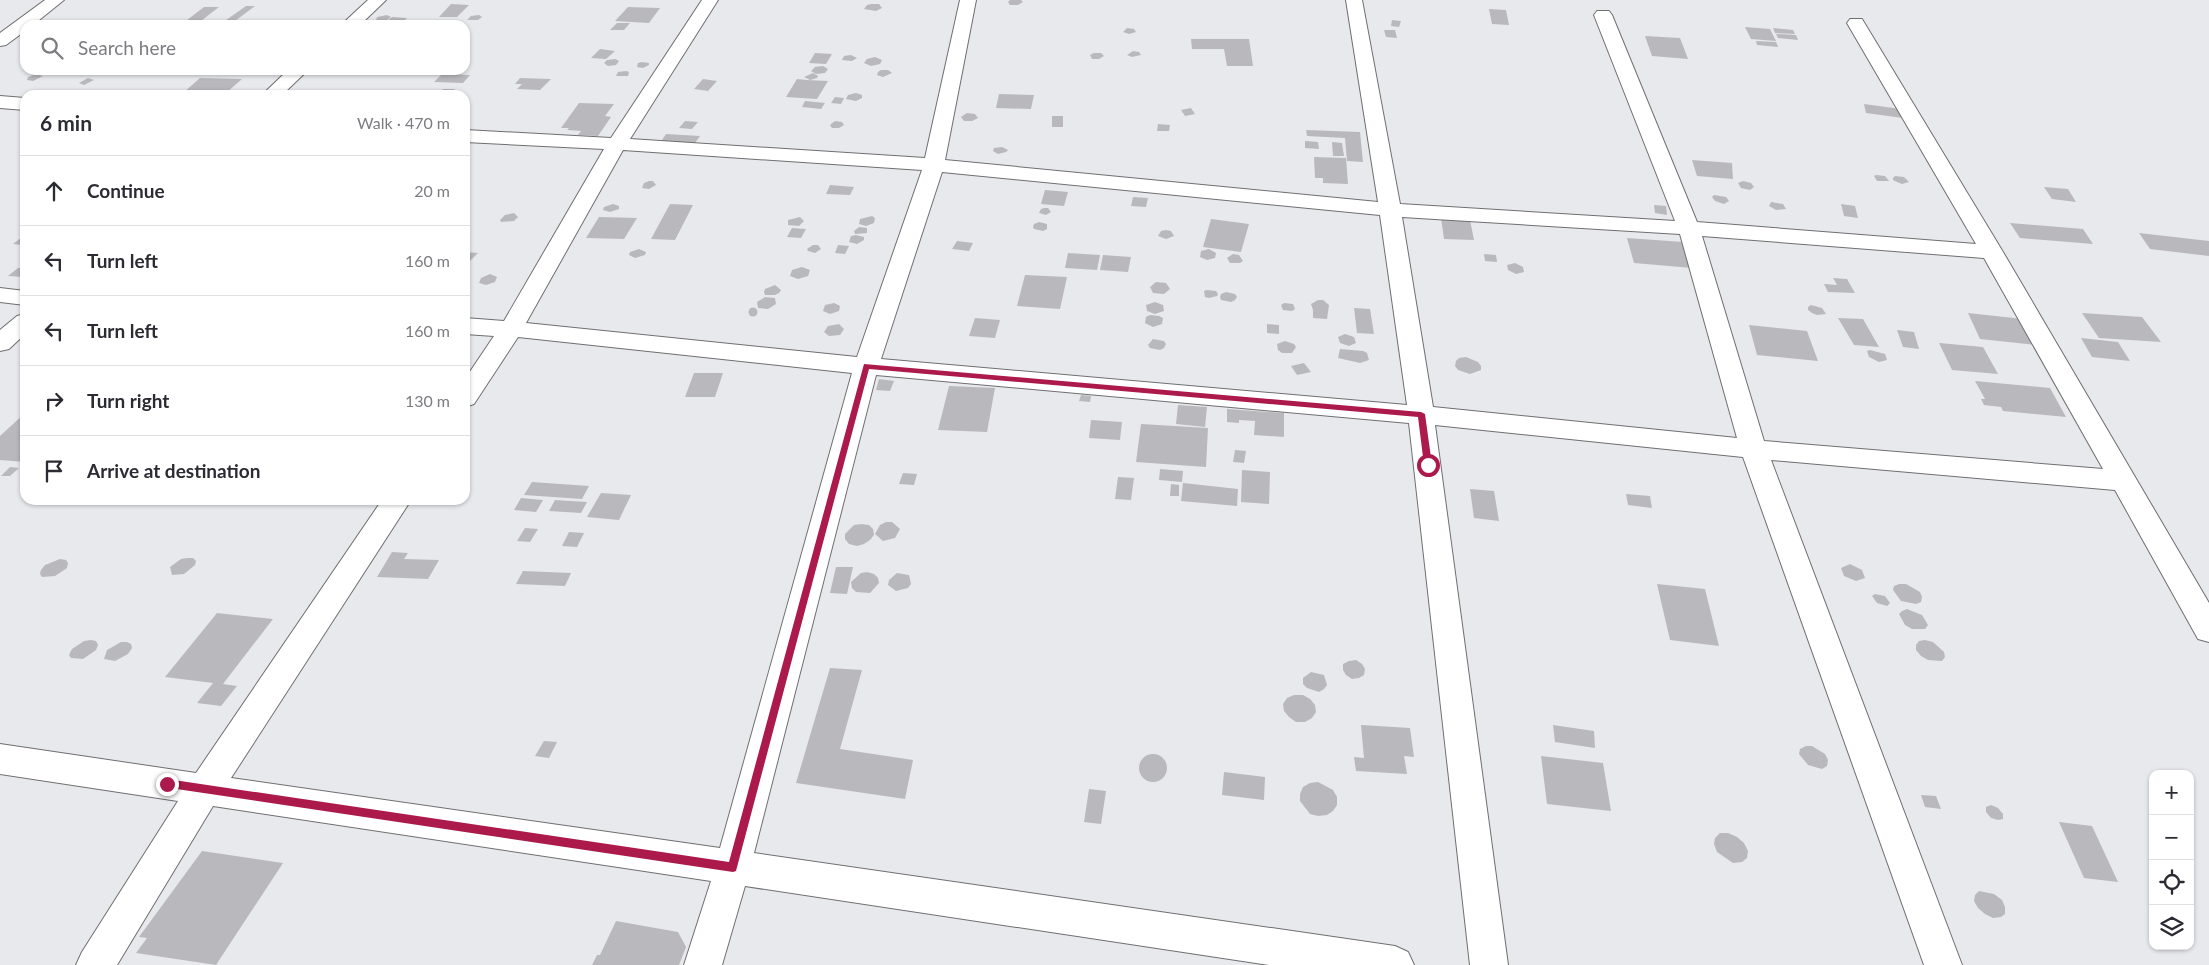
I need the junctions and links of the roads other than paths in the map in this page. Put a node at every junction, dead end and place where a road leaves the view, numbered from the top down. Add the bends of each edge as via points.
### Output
1 (56, 0) edge
2 (378, 0) edge
3 (710, 0) edge
4 (968, 0) edge
5 (1354, 0) edge
6 (1604, 15) dead end
7 (29, 20) edge
8 (356, 20) edge
9 (1856, 23) dead end
10 (20, 26) edge
11 (0, 41) edge
12 (293, 75) edge
13 (277, 90) edge
14 (0, 102) edge
15 (20, 104) edge
16 (470, 136) edge
17 (617, 144) junction
18 (934, 165) junction
19 (1390, 210) junction
20 (1689, 228) junction
21 (1992, 252) junction
22 (0, 295) edge
23 (20, 297) edge
24 (20, 325) edge
25 (470, 326) edge
26 (512, 329) junction
27 (0, 343) edge
28 (866, 366) junction
29 (470, 391) edge
30 (1421, 414) junction
31 (1753, 449) junction
32 (2124, 481) junction
33 (394, 505) edge
34 (2209, 630) edge
35 (0, 759) edge
36 (204, 789) junction
37 (733, 867) junction
38 (95, 965) edge
39 (703, 965) edge
40 (1395, 965) edge
41 (1489, 965) edge
42 (1943, 965) edge

1 - 7 street
2 - 8 street
3 - 17 street
4 - 18 street
5 - 19 street
6 - 20 street
9 - 21 street
10 - 11 street
12 - 13 street
14 - 15 street
16 - 17 street
17 - 18 street
17 - 26 street
18 - 19 street
18 - 28 street
19 - 20 street
19 - 30 street
20 - 21 street
20 - 31 street
21 - 32 street
22 - 23 street
24 - 27 street
25 - 26 street
26 - 28 street
26 - 29 street
28 - 30 street
28 - 37 street
30 - 31 street
30 - 41 street
31 - 32 street
31 - 42 street
32 - 34 street
33 - 36 street
35 - 36 street
36 - 37 street
36 - 38 street
37 - 39 street
37 - 40 street

